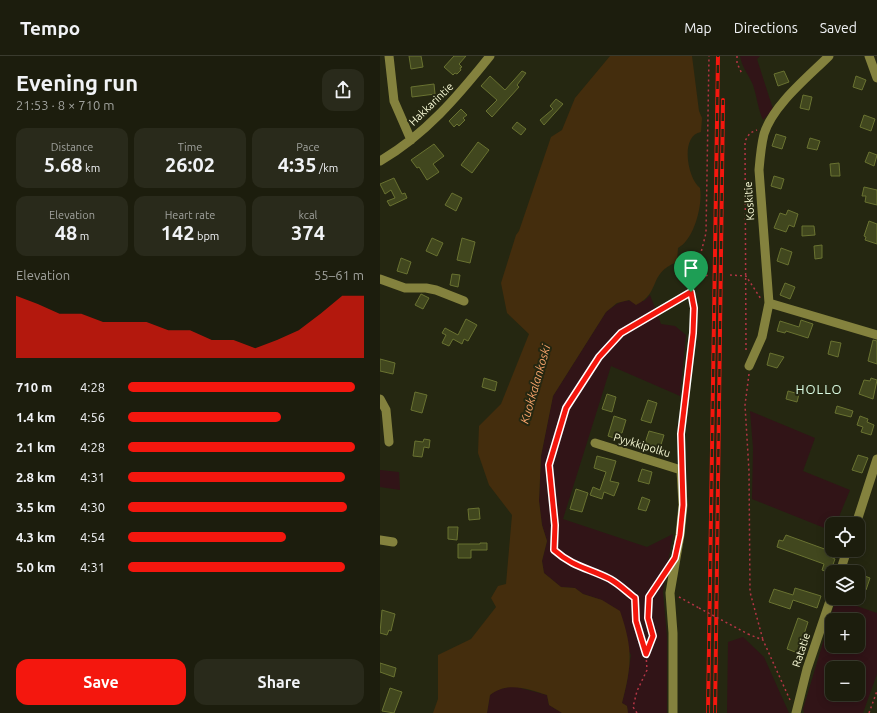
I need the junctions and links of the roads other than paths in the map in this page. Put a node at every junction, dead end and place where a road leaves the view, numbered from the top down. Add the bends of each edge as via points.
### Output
1 (389, 56) edge
2 (490, 56) edge
3 (829, 56) edge
4 (869, 56) edge
5 (877, 78) edge
6 (410, 140) junction
7 (380, 161) edge
8 (380, 279) edge
9 (464, 301) dead end
10 (769, 303) junction
11 (877, 335) edge
12 (749, 366) road end
13 (380, 399) edge
14 (389, 442) dead end
15 (595, 443) dead end
16 (877, 459) edge
17 (858, 517) edge
18 (380, 540) edge
19 (393, 542) dead end
20 (829, 605) edge
21 (673, 713) edge
22 (796, 713) edge

1 - 6 street via 394,101
2 - 6 street, Hakkarintie via 458,96 435,120
3 - 10 street, Koskitie via 777,109 765,132 760,151 759,170
4 - 5 street
6 - 7 street, Hakkarintie
8 - 9 street via 405,288 436,290
10 - 11 street
10 - 12 street, Koskitie via 762,337
13 - 14 street via 386,410
15 - 21 street, Pyykkipolku via 681,470 683,505 670,593
16 - 17 street
18 - 19 street
20 - 22 street, Ratatie via 805,676

